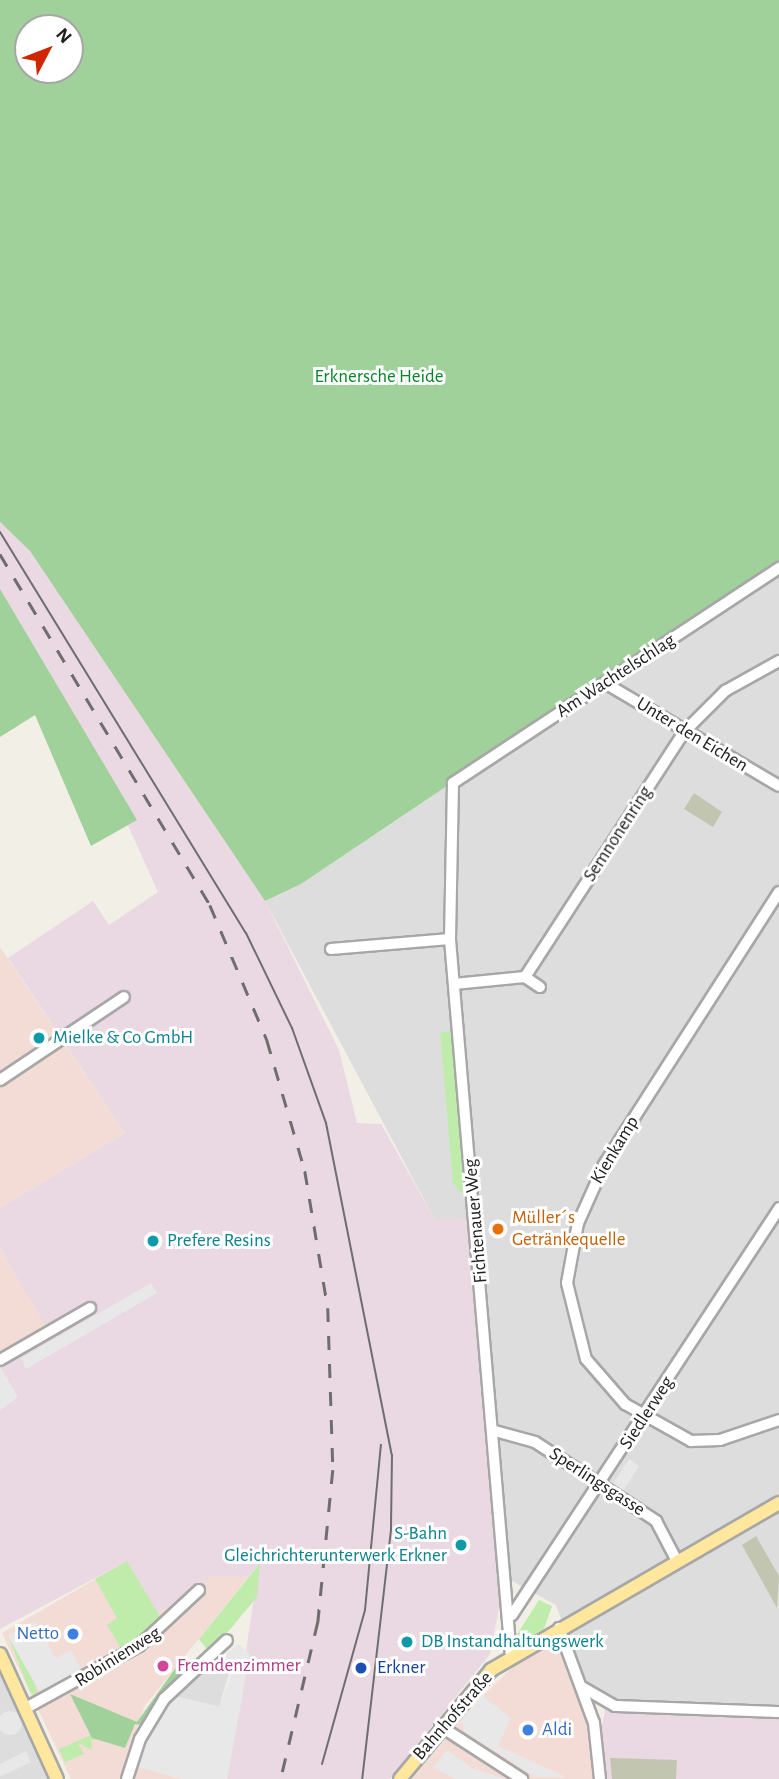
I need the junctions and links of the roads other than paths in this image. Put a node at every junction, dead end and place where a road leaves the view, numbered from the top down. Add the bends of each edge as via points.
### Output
1 (779, 568) edge
2 (779, 661) edge
3 (605, 683) junction
4 (685, 731) junction
5 (453, 783) joint
6 (779, 786) edge
7 (779, 892) edge
8 (450, 939) junction
9 (331, 949) dead end
10 (526, 977) junction
11 (454, 984) junction
12 (540, 987) dead end
13 (124, 997) dead end
14 (0, 1080) edge
15 (779, 1208) edge
16 (90, 1308) dead end
17 (0, 1360) edge
18 (644, 1416) junction
19 (779, 1420) edge
20 (495, 1431) junction
21 (600, 1485) junction
22 (779, 1503) edge
23 (677, 1561) junction
24 (199, 1590) dead end
25 (512, 1615) junction
26 (559, 1628) junction
27 (227, 1640) dead end
28 (0, 1654) edge
29 (511, 1657) junction
30 (582, 1687) junction
31 (615, 1706) junction
32 (26, 1708) junction
33 (779, 1712) edge
34 (594, 1723) junction
35 (440, 1727) junction
36 (57, 1779) edge
37 (127, 1779) edge
38 (400, 1779) edge
39 (522, 1779) edge
40 (600, 1779) edge

1 - 3 street, Am Wachtelschlag
2 - 4 street, Semnonenring via 725,691
3 - 4 street, Unter den Eichen
3 - 5 street, Am Wachtelschlag
4 - 6 street, Unter den Eichen
4 - 10 street, Semnonenring
5 - 8 street, Fichtenauer Weg
7 - 18 street, Kienkamp via 604,1165 578,1223 567,1283 578,1341 595,1377
8 - 9 street
8 - 11 street, Fichtenauer Weg
10 - 11 street
10 - 12 street
11 - 20 street, Fichtenauer Weg
13 - 14 street
15 - 18 street, Siedlerweg
16 - 17 street
18 - 19 street, Kienkamp via 681,1438 702,1442
18 - 21 street, Siedlerweg
20 - 21 street, Sperlingsgasse via 534,1442
20 - 25 street, Fichtenauer Weg
21 - 23 street, Sperlingsgasse via 656,1521
21 - 25 street, Siedlerweg
22 - 23 main road, Bahnhofstraße
23 - 26 main road, Bahnhofstraße
24 - 32 street, Robinienweg via 139,1646
25 - 29 street, Fichtenauer Weg via 505,1643
26 - 29 main road, Bahnhofstraße
26 - 30 street
27 - 37 street via 164,1699 139,1739
28 - 32 main road
29 - 35 main road, Bahnhofstraße via 479,1681
30 - 31 street
30 - 34 street
31 - 33 street
31 - 34 street
32 - 36 main road
34 - 40 street
35 - 38 main road, Bahnhofstraße
35 - 39 street

